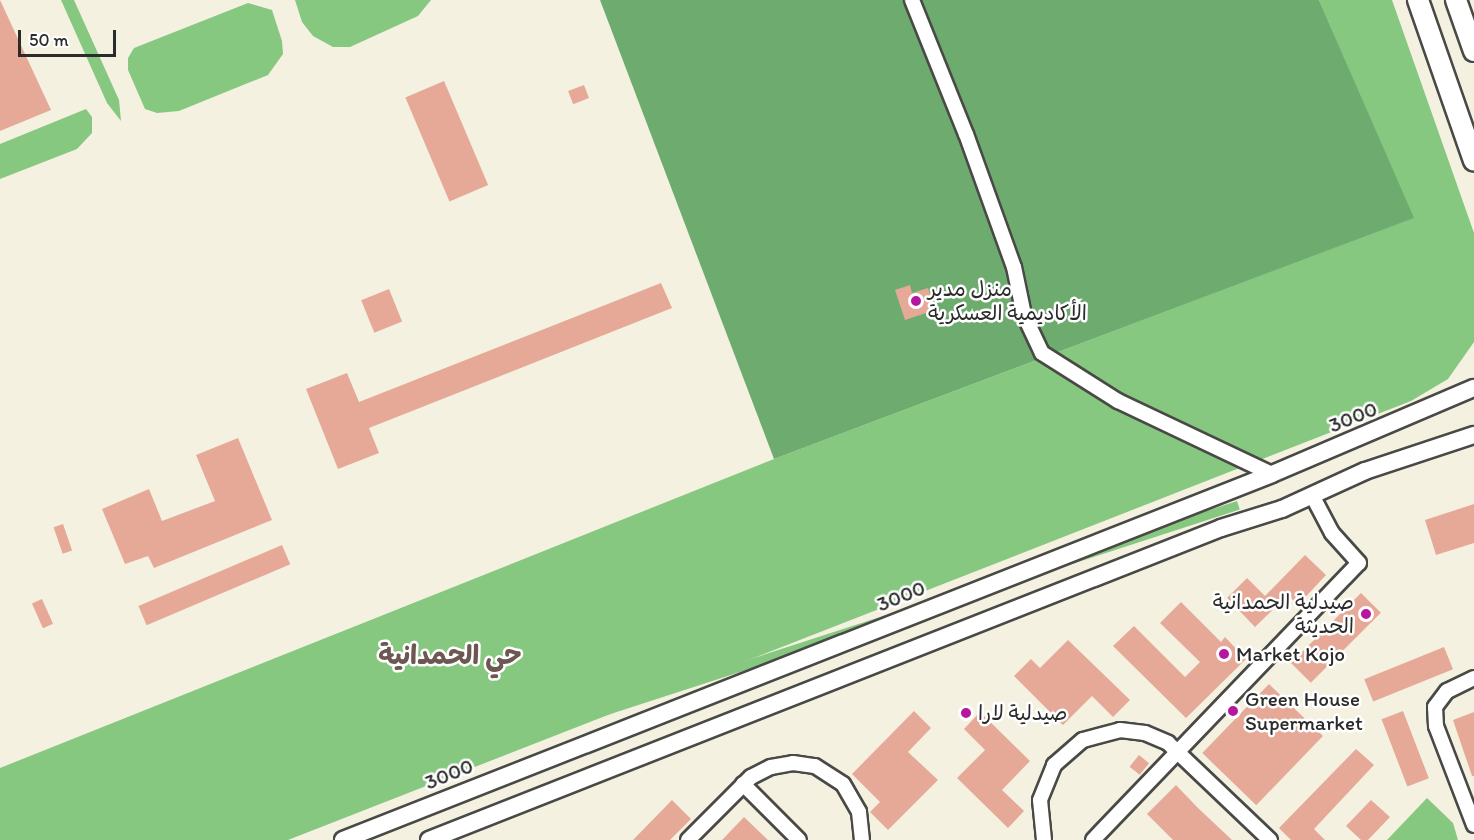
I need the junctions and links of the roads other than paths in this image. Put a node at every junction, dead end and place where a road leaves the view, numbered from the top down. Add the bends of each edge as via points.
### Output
1 (912, 0) edge
2 (1418, 0) edge
3 (1456, 0) edge
4 (1474, 51) edge
5 (1474, 161) edge
6 (1474, 388) edge
7 (1474, 435) edge
8 (1272, 474) junction
9 (1312, 495) junction
10 (1474, 678) edge
11 (1178, 751) junction
12 (743, 784) junction
13 (1474, 825) edge
14 (343, 840) edge
15 (429, 840) edge
16 (688, 840) edge
17 (799, 840) edge
18 (862, 840) edge
19 (1044, 840) edge
20 (1092, 840) edge
21 (1270, 840) edge

1 - 8 street via 966,134 1014,267 1024,315 1042,352 1119,400
2 - 5 main road
3 - 4 main road
6 - 8 street, 3000
7 - 9 street via 1365,471
8 - 14 street, 3000
9 - 11 street via 1332,533 1359,563
9 - 15 street
10 - 13 street via 1447,691 1435,707 1436,726
11 - 19 street via 1157,737 1120,730 1095,735 1072,747 1054,765 1043,788 1040,813
11 - 20 street
11 - 21 street
12 - 16 street
12 - 17 street
12 - 18 street via 761,771 782,764 804,764 825,771 843,784 855,801

